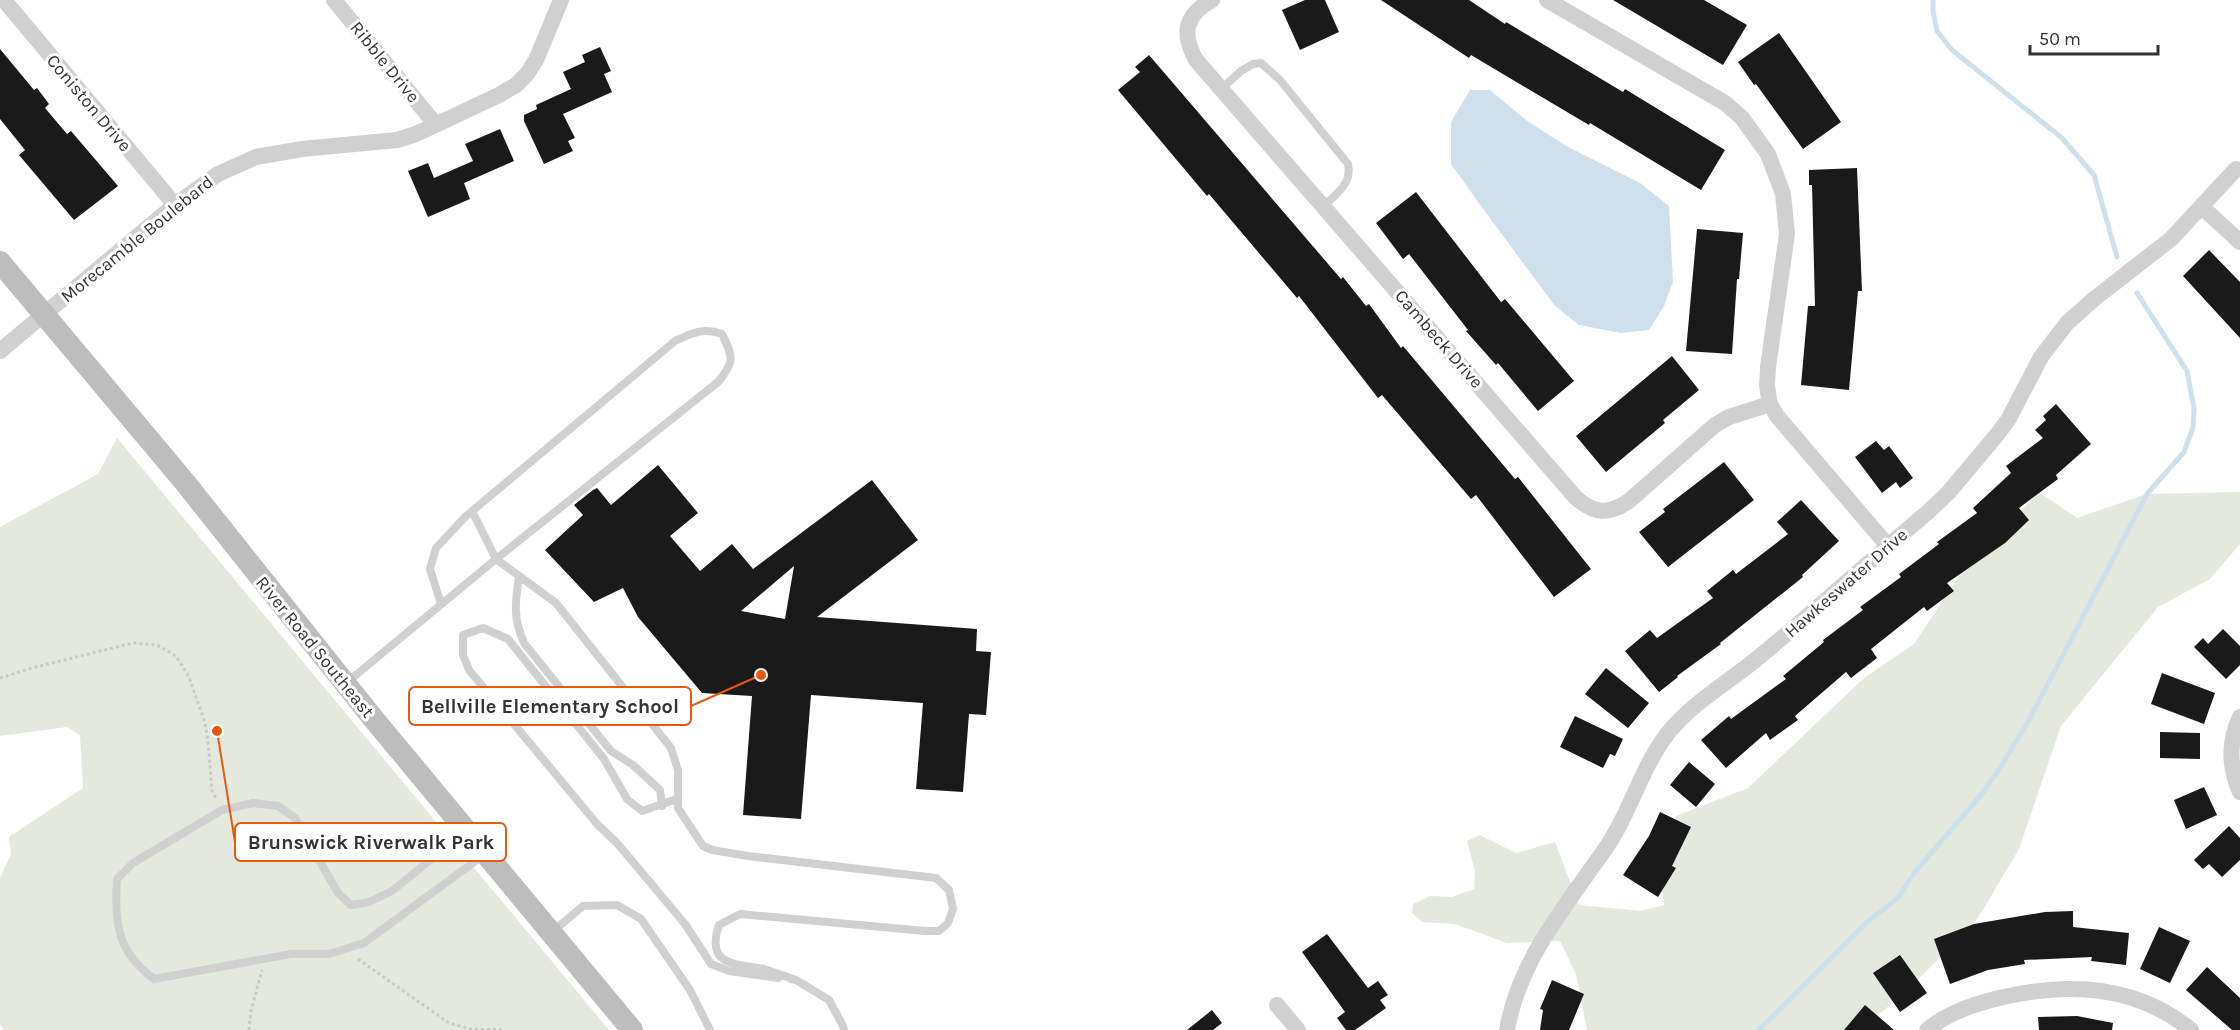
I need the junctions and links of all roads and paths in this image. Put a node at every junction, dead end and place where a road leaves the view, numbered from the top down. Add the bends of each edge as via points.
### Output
1 (4, 0) edge
2 (334, 0) edge
3 (561, 0) edge
4 (1212, 0) edge
5 (1547, 0) edge
6 (1221, 89) junction
7 (436, 125) junction
8 (2236, 169) dead end
9 (175, 205) junction
10 (1324, 206) junction
11 (2202, 207) junction
12 (2240, 242) edge
13 (0, 262) edge
14 (43, 315) junction
15 (0, 351) edge
16 (1770, 404) junction
17 (472, 511) junction
18 (1888, 546) junction
19 (496, 559) junction
20 (519, 576) junction
21 (441, 604) junction
22 (0, 678) edge
23 (345, 684) junction
24 (2240, 717) edge
25 (2240, 792) edge
26 (677, 799) junction
27 (662, 806) junction
28 (222, 810) junction
29 (466, 831) junction
30 (485, 854) junction
31 (551, 933) junction
32 (344, 949) junction
33 (265, 959) junction
34 (796, 980) junction
35 (1277, 1005) dead end
36 (249, 1030) edge
37 (504, 1030) edge
38 (632, 1030) edge
39 (710, 1030) edge
40 (844, 1030) edge
41 (1298, 1030) edge
42 (1507, 1030) edge
43 (1927, 1030) edge
44 (2191, 1030) edge

1 - 9 street, Coniston Drive
2 - 7 street, Ribble Drive
3 - 7 street, Morecamble Boulebard via 527,74 516,85
4 - 6 street, Cambeck Drive via 1196,10 1187,33 1196,60
5 - 16 street via 1725,103 1742,118 1768,154 1783,194 1787,234 1768,367
6 - 10 street, Cambeck Drive
6 - 10 lane via 1253,64 1261,63 1280,80 1348,164 1347,183
7 - 9 street, Morecamble Boulebard via 397,140 302,149 256,158 218,174
8 - 11 street, Hawkeswater Drive
9 - 14 street, Morecamble Boulebard
10 - 16 street, Cambeck Drive via 1587,508 1602,512 1616,509 1715,425
11 - 12 street
11 - 18 street, Hawkeswater Drive via 2164,245 2067,323 2042,357 1996,436 1948,493
13 - 14 main road, River Road Southeast
14 - 15 street, Morecamble Boulebard
14 - 23 main road, River Road Southeast via 183,480
16 - 18 street via 1786,428
17 - 19 lane
17 - 19 lane via 675,341 695,331 722,334 730,349 730,367 718,382
17 - 21 lane via 436,548 430,569
18 - 42 street, Hawkeswater Drive via 1701,701 1668,733 1611,840 1536,948 1518,985
19 - 20 lane
19 - 21 lane
20 - 26 lane via 556,603 671,748 678,770
20 - 27 lane via 515,605 524,643 611,750 660,790
21 - 23 lane
22 - 28 path via 133,643 157,645 166,650 176,656 189,677 208,741 212,791
23 - 29 main road, River Road Southeast
24 - 25 street via 2231,744 2234,778
26 - 27 lane
26 - 34 lane via 684,819 703,846 712,850 936,878 949,891 953,909 948,923 939,931 740,914 719,925 715,936 725,962
27 - 34 lane via 642,811 627,800 604,759 508,639 483,628 463,635 463,655 470,670 685,924 711,964 729,971
28 - 29 lane via 254,803 278,806 295,818 338,893 351,904 369,903 392,891
28 - 33 lane via 133,863 117,879 115,916 120,940 138,968 154,980
29 - 30 main road, River Road Southeast
30 - 31 main road, River Road Southeast
30 - 32 lane via 364,943
31 - 38 main road, River Road Southeast
31 - 39 lane via 583,906 617,905 641,919 690,990
32 - 33 lane via 329,954
32 - 37 path via 449,1023 470,1029
33 - 36 path
34 - 40 lane via 829,1000
35 - 41 street
43 - 44 street via 1977,1004 2064,988 2135,998

